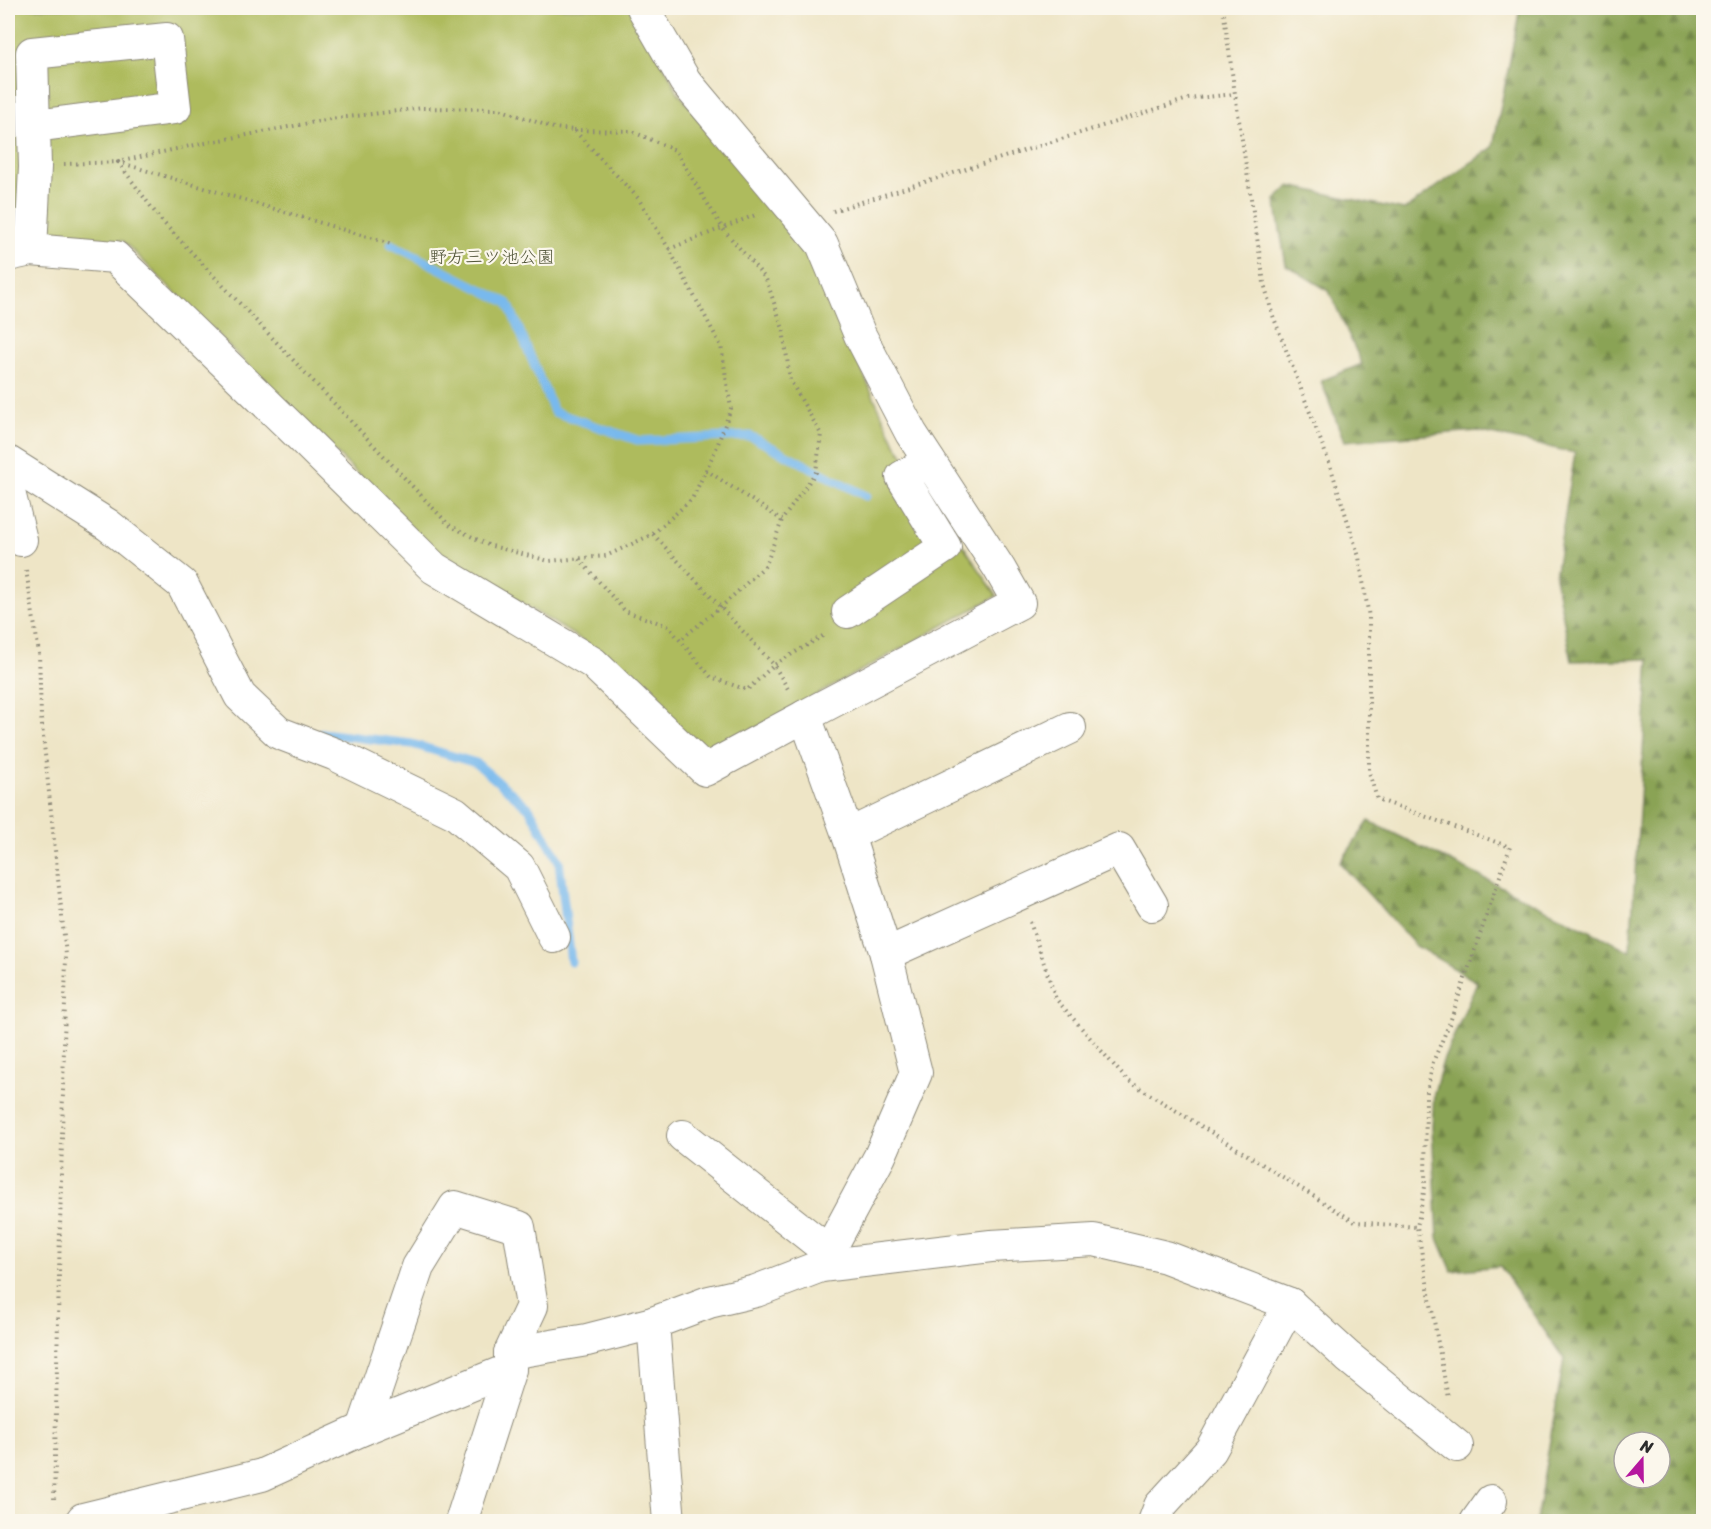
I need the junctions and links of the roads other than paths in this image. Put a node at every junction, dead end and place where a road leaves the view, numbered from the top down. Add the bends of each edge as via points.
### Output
1 (643, 8) edge
2 (35, 126) junction
3 (19, 253) edge
4 (929, 461) junction
5 (8, 462) edge
6 (8, 488) edge
7 (21, 540) road end
8 (837, 622) road end
9 (805, 716) junction
10 (1070, 728) dead end
11 (848, 835) junction
12 (1152, 905) dead end
13 (554, 937) dead end
14 (886, 954) junction
15 (683, 1136) dead end
16 (825, 1259) junction
17 (1290, 1304) junction
18 (653, 1323) junction
19 (510, 1361) junction
20 (363, 1429) junction
21 (1457, 1446) road end
22 (81, 1521) edge
23 (461, 1521) edge
24 (669, 1521) edge
25 (1154, 1521) edge
26 (1476, 1521) edge
27 (1500, 1521) edge

1 - 4 street via 685,81 822,244 860,335
2 - 2 street via 32,53 167,39 175,108
2 - 3 street via 35,167
3 - 9 street via 116,257 434,568 593,663 705,770
4 - 8 street via 903,477 945,547
4 - 9 street via 1019,603
5 - 13 street via 108,525 183,584 240,696 279,733 334,754 455,813 519,867
6 - 7 street
9 - 11 street
10 - 11 street
11 - 14 street
12 - 14 street via 1119,849
14 - 16 street via 916,1073 880,1156
15 - 16 street
16 - 17 street via 1094,1240 1166,1257
16 - 18 street via 756,1291 709,1302
17 - 21 street
17 - 25 street via 1211,1450 1160,1506
18 - 19 street
18 - 24 street
19 - 20 street
19 - 20 street via 532,1306 519,1227 455,1207 418,1267
19 - 23 street
20 - 22 street via 262,1474
26 - 27 street via 1491,1501

